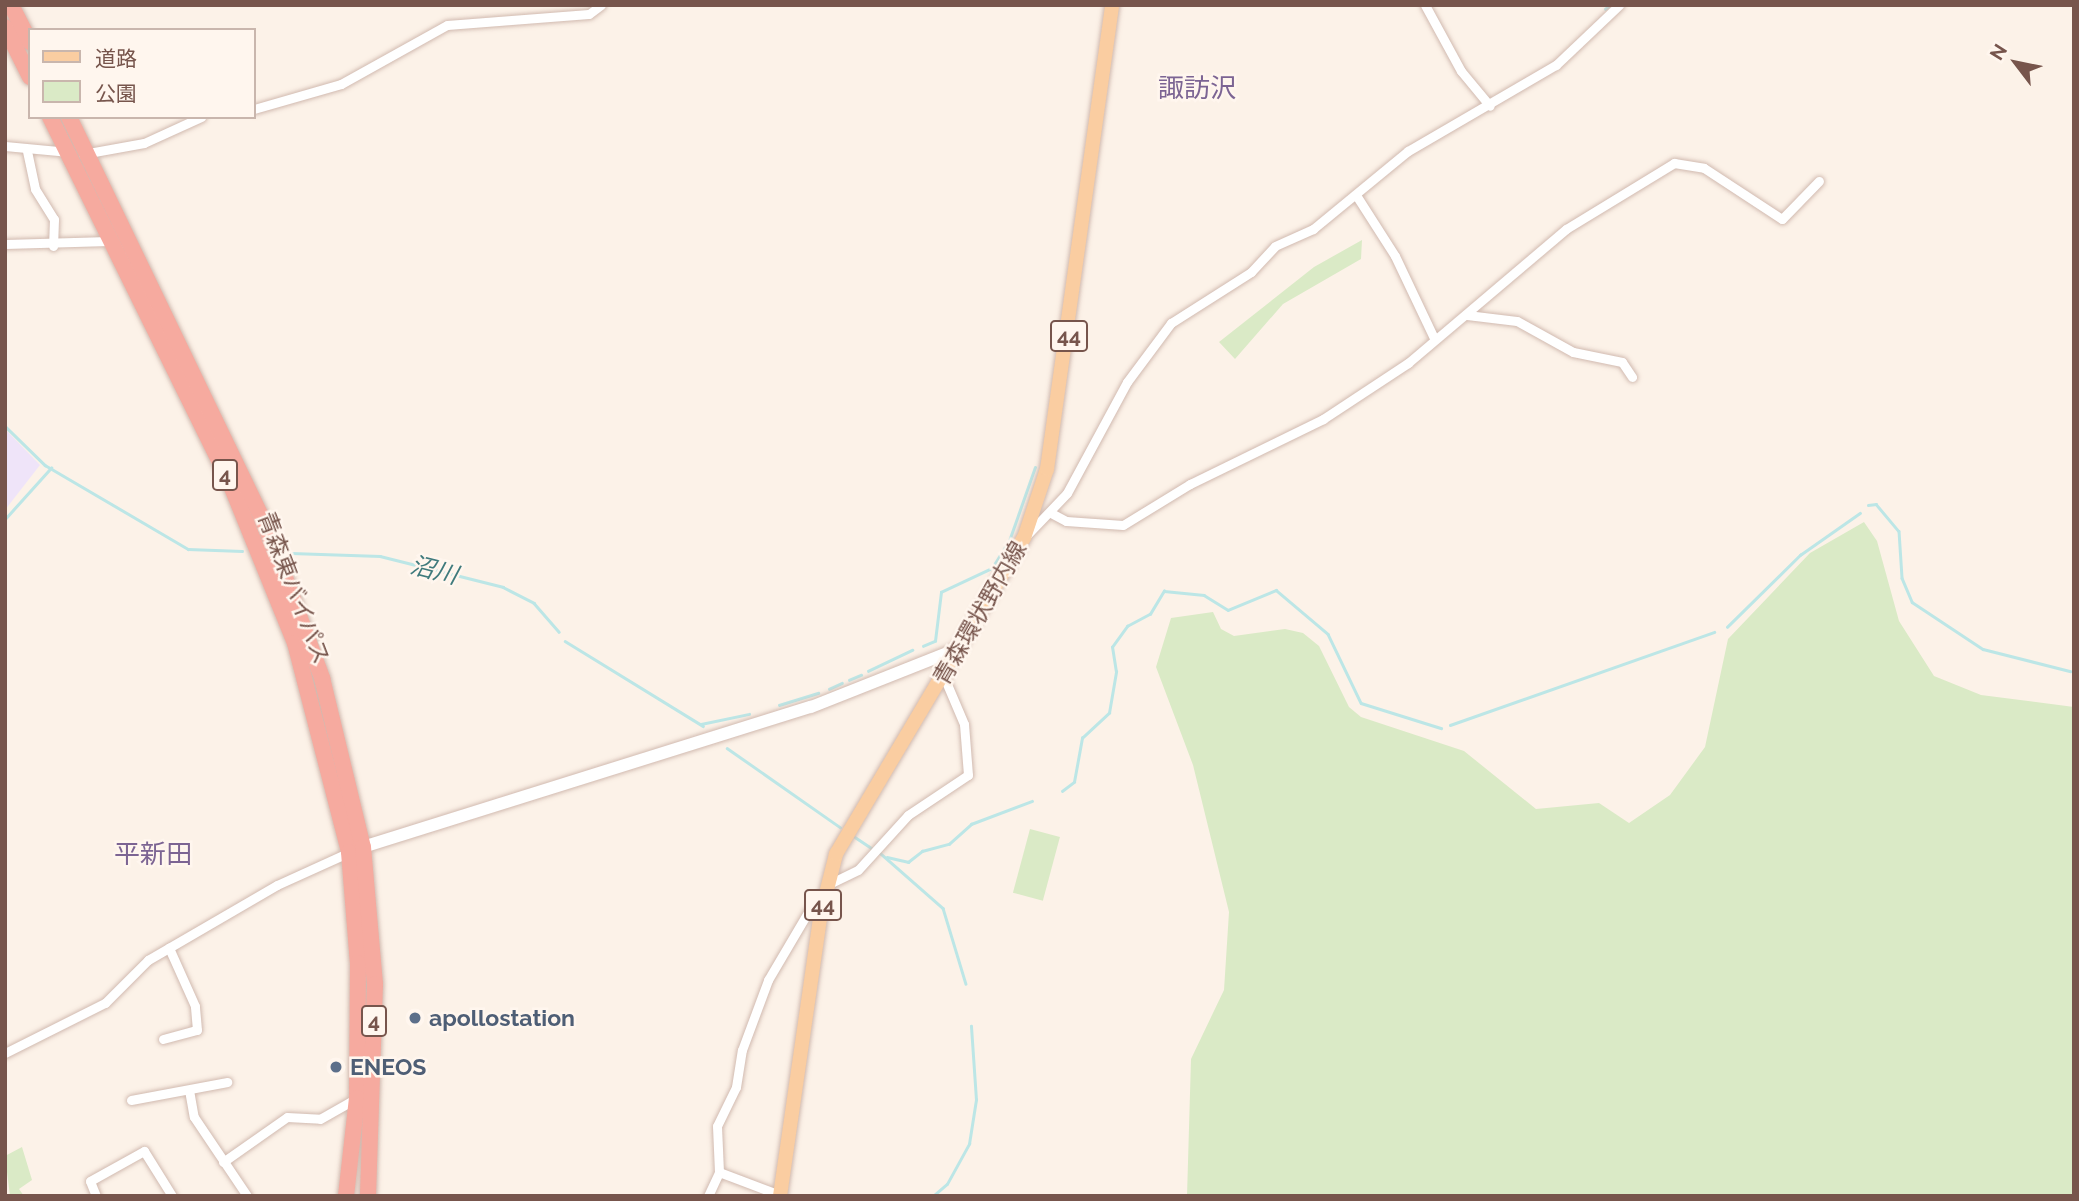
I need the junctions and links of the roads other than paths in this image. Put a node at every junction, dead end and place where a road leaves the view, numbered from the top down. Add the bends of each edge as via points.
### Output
1 (11, 5) edge
2 (601, 5) edge
3 (1112, 5) edge
4 (1425, 5) edge
5 (1619, 5) edge
6 (5, 27) edge
7 (28, 38) edge
8 (28, 73) edge
9 (1490, 106) junction
10 (256, 108) edge
11 (51, 119) edge
12 (70, 119) edge
13 (197, 119) edge
14 (5, 146) edge
15 (27, 151) junction
16 (66, 151) junction
17 (86, 155) junction
18 (1819, 181) dead end
19 (1356, 195) junction
20 (109, 241) junction
21 (5, 244) edge
22 (53, 246) junction
23 (1467, 315) junction
24 (1433, 336) junction
25 (1632, 377) dead end
26 (1051, 513) junction
27 (1024, 538) junction
28 (960, 648) junction
29 (944, 677) junction
30 (356, 849) junction
31 (825, 891) junction
32 (169, 948) junction
33 (163, 1039) dead end
34 (5, 1053) edge
35 (227, 1082) dead end
36 (189, 1090) junction
37 (358, 1098) junction
38 (131, 1100) dead end
39 (223, 1162) junction
40 (719, 1172) junction
41 (780, 1195) edge
42 (96, 1196) edge
43 (172, 1196) edge
44 (247, 1196) edge
45 (346, 1196) edge
46 (368, 1196) edge
47 (708, 1196) edge

1 - 7 highway
2 - 10 street via 589,14 447,25 341,84
3 - 27 main road, 青森環状野内線 / 44 via 1058,417
4 - 9 street via 1461,71
5 - 9 street via 1556,65 1517,83
6 - 8 highway
9 - 19 street via 1408,151
11 - 16 highway, 青森東バイパス / 4
12 - 17 highway, 青森東バイパス / 4
13 - 17 street via 144,143
14 - 15 street
15 - 16 street
15 - 22 street via 35,188 54,219
16 - 17 street
16 - 20 highway, 青森東バイパス / 4
17 - 30 highway, 青森東バイパス / 4 via 276,550 322,678
18 - 23 street via 1782,219 1704,168 1674,163 1566,229
19 - 24 street via 1395,256
19 - 26 street via 1171,323 1127,382 1083,469
20 - 22 street
20 - 30 highway, 青森東バイパス / 4 via 259,550 295,643
21 - 22 street
23 - 24 street
23 - 25 street via 1517,321 1573,352 1622,362
24 - 26 street via 1408,363 1323,419 1190,484 1124,525 1066,522
26 - 27 street
27 - 28 main road, 青森環状野内線 / 44
28 - 29 main road, 青森環状野内線 / 44
28 - 30 street via 811,707
29 - 31 main road, 青森環状野内線 / 44 via 847,829
29 - 31 street via 964,724 968,775 908,815 875,851
30 - 32 street via 321,859
30 - 37 highway, 青森東バイパス / 4
30 - 46 highway, 青森東バイパス / 4 via 375,984
31 - 40 street via 768,980 742,1050 736,1087 718,1126
31 - 41 main road, 青森環状野内線 / 44
32 - 33 street via 195,1006 197,1030
32 - 34 street via 148,960 105,1003
35 - 36 street
36 - 38 street
36 - 39 street via 194,1116
37 - 39 street via 320,1119 287,1117
37 - 45 highway, 青森東バイパス / 4
39 - 44 street
40 - 41 street
40 - 47 street
42 - 43 street via 90,1181 144,1151

